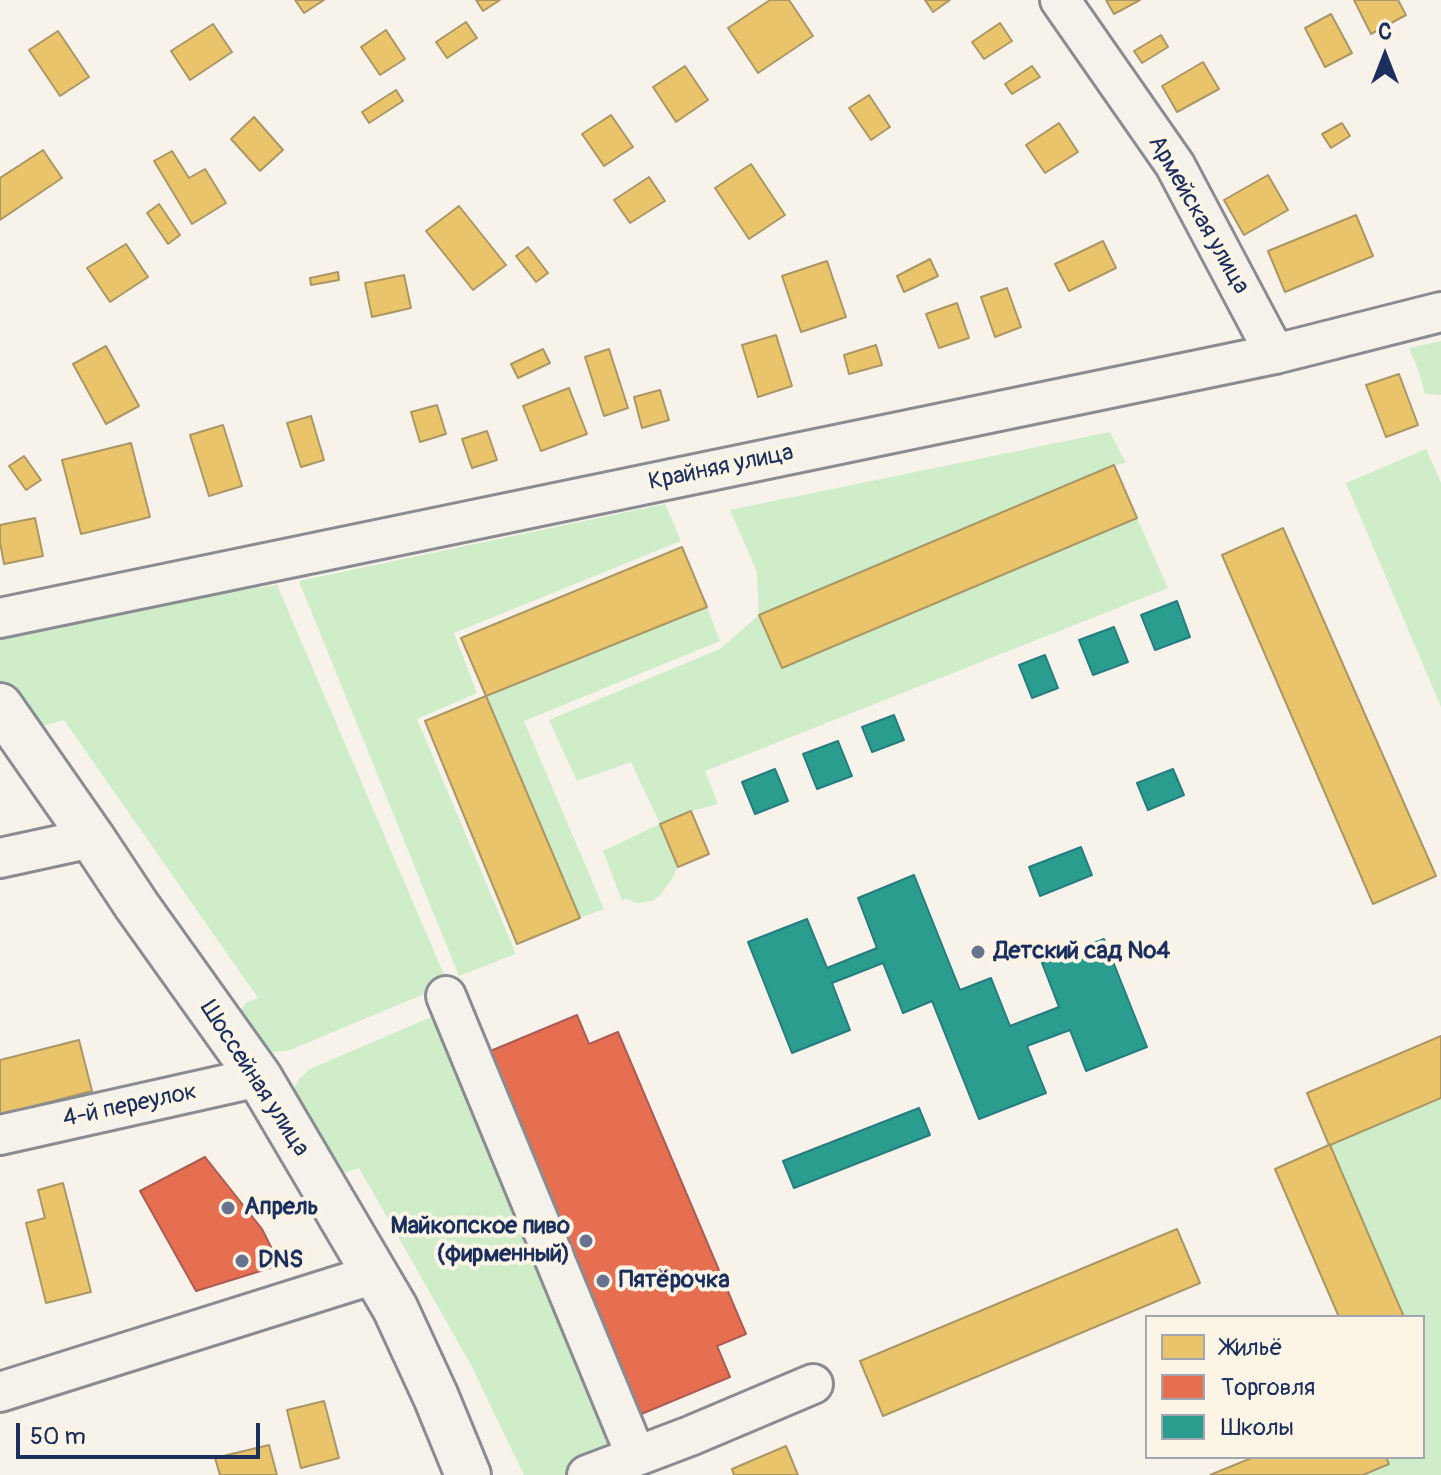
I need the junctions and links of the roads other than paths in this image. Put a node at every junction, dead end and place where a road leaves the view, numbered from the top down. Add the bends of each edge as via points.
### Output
1 (1060, 0) edge
2 (1441, 312) edge
3 (1275, 354) junction
4 (0, 618) edge
5 (0, 706) edge
6 (92, 838) junction
7 (0, 858) edge
8 (446, 996) dead end
9 (259, 1077) junction
10 (0, 1135) edge
11 (375, 1274) junction
12 (813, 1384) dead end
13 (0, 1392) edge
14 (636, 1456) junction
15 (468, 1475) edge
16 (587, 1475) edge

1 - 3 street, Армейская улица via 1175,165
2 - 3 street, Крайняя улица
3 - 4 street, Крайняя улица
5 - 6 main road, Шоссейная улица
6 - 7 street
6 - 9 main road, Шоссейная улица
8 - 14 street
9 - 10 street, 4-й переулок
9 - 11 main road, Шоссейная улица
11 - 13 street
11 - 15 main road, Шоссейная улица
12 - 14 street
14 - 16 street

